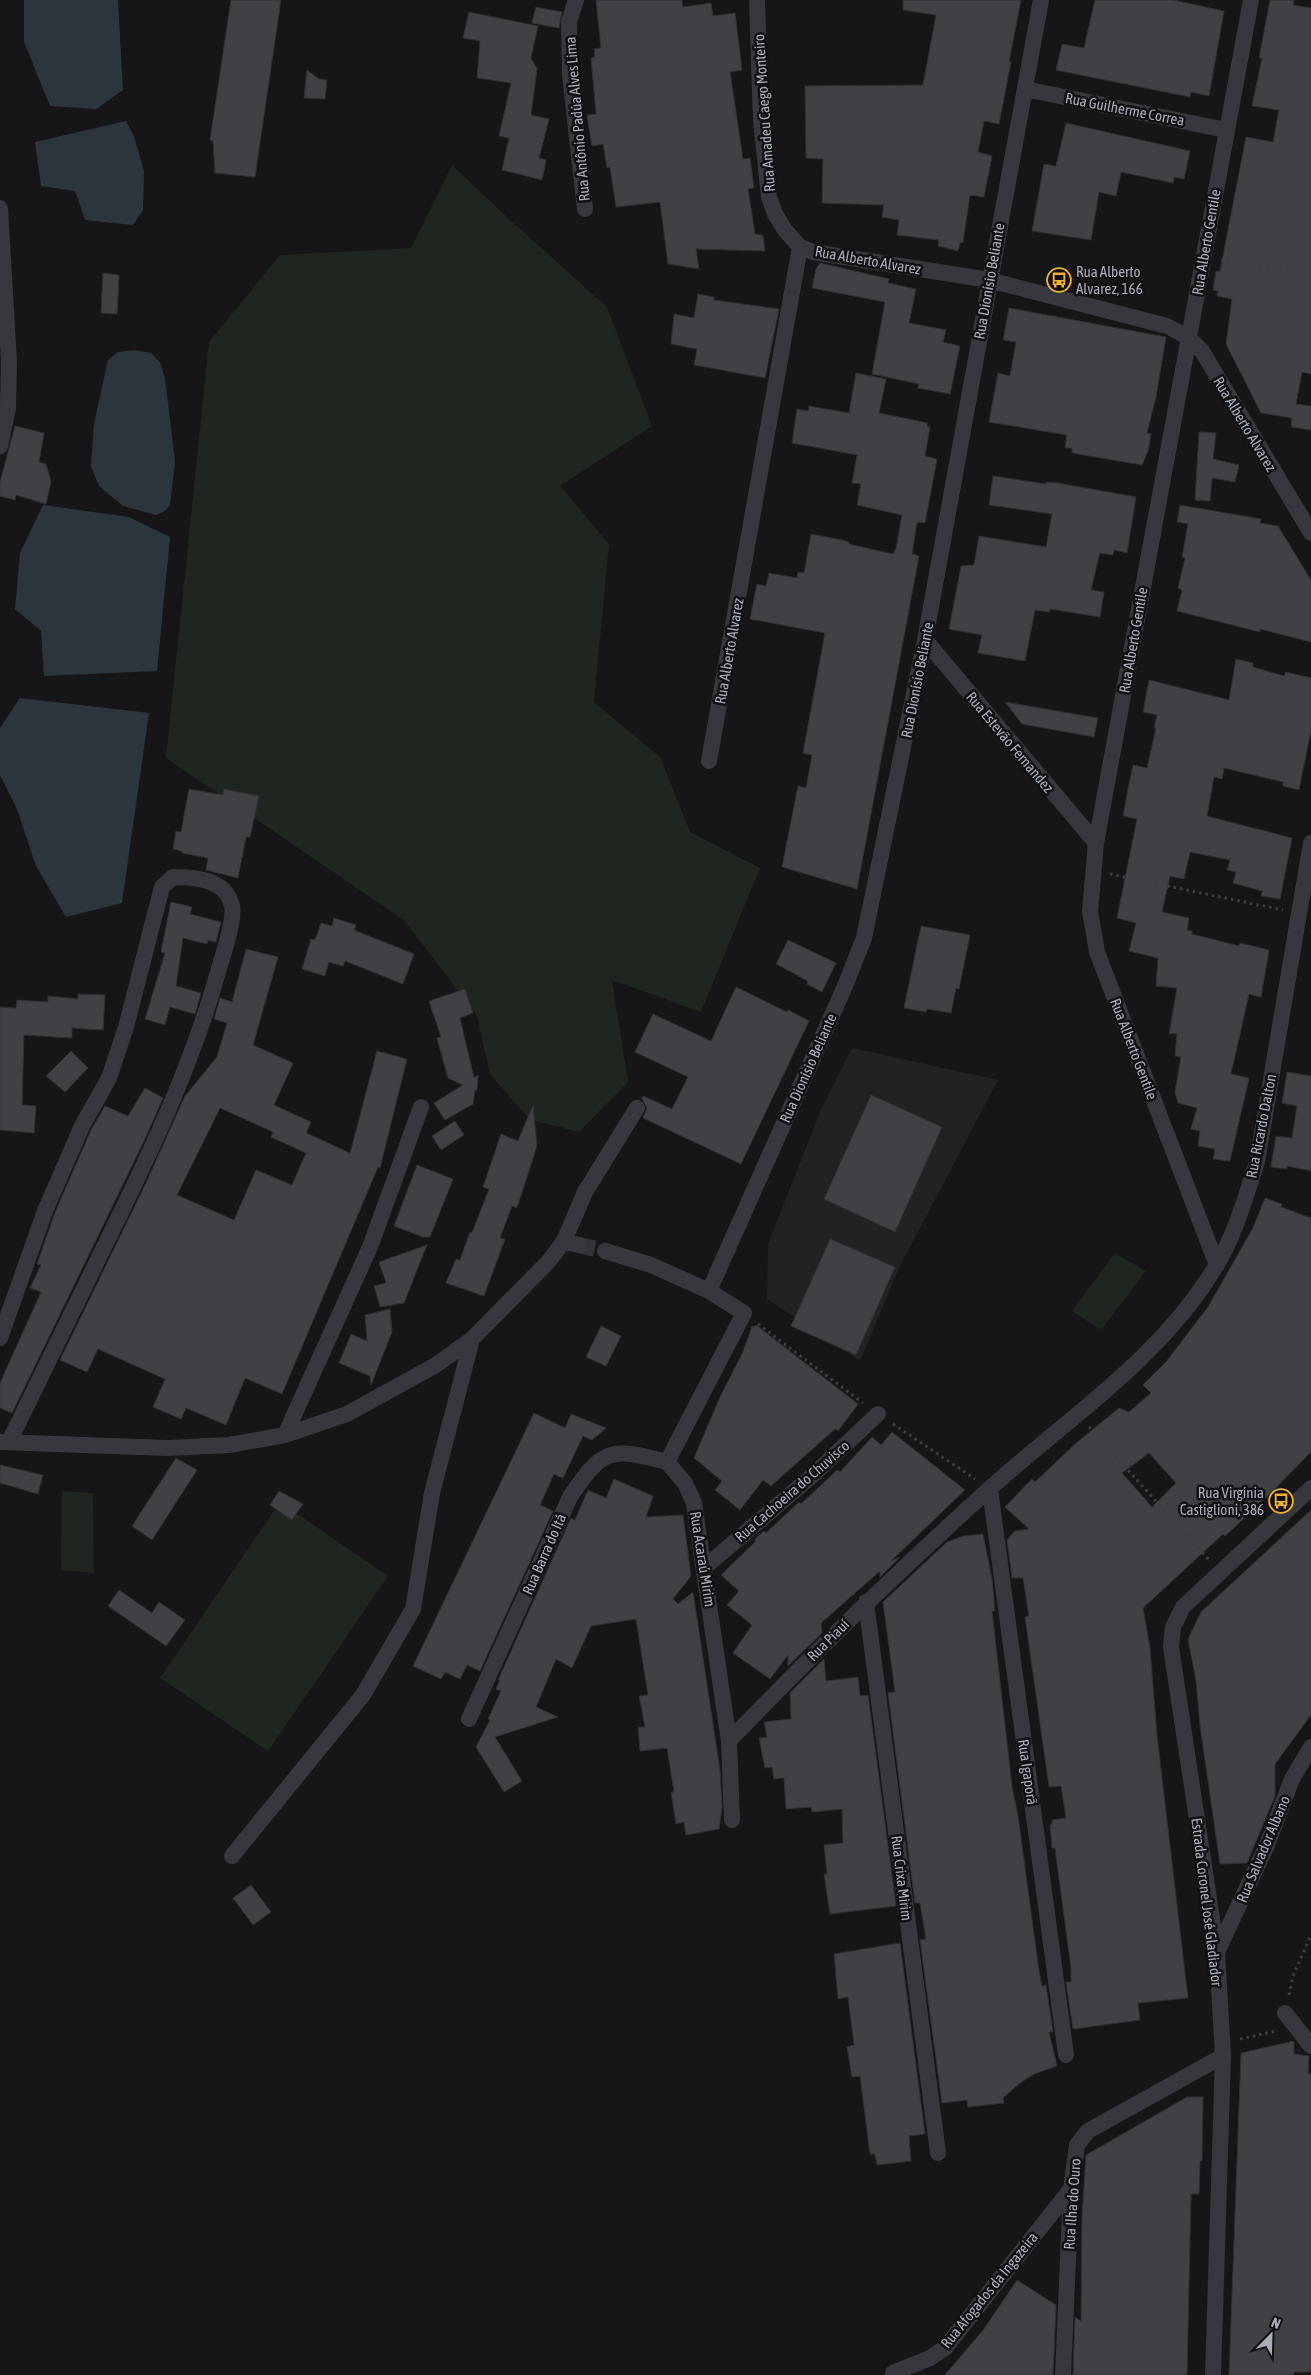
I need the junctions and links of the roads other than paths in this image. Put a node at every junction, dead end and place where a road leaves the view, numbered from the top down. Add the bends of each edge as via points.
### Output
1 (576, 0) edge
2 (757, 0) edge
3 (1041, 0) edge
4 (1251, 0) edge
5 (1024, 88) junction
6 (1226, 130) junction
7 (0, 208) edge
8 (585, 209) dead end
9 (800, 247) junction
10 (989, 280) junction
11 (1188, 338) junction
12 (0, 446) edge
13 (1311, 533) edge
14 (925, 640) junction
15 (709, 761) dead end
16 (1096, 843) junction
17 (1311, 844) edge
18 (1300, 914) junction
19 (1311, 928) edge
20 (421, 1107) dead end
21 (637, 1108) dead end
22 (604, 1250) tunnel mouth
23 (1217, 1265) junction
24 (709, 1291) junction
25 (0, 1338) edge
26 (472, 1339) junction
27 (878, 1414) dead end
28 (285, 1434) junction
29 (5, 1442) edge
30 (667, 1462) junction
31 (1311, 1488) edge
32 (990, 1489) junction
33 (705, 1567) junction
34 (866, 1602) junction
35 (469, 1719) dead end
36 (729, 1741) junction
37 (1311, 1747) edge
38 (732, 1820) dead end
39 (232, 1856) dead end
40 (1217, 1952) junction
41 (1290, 2020) road end
42 (1311, 2046) edge
43 (1223, 2050) junction
44 (1066, 2055) dead end
45 (938, 2153) dead end
46 (1071, 2189) junction
47 (893, 2373) dead end
48 (1062, 2375) edge
49 (1213, 2375) edge

1 - 8 street, Rua Antônio Padúa Alves Lima via 569,22 570,75
2 - 9 street, Rua Amadeu Caego Monteiro via 761,120 768,197 775,214
3 - 5 street, Rua Dionísio Beliante
4 - 6 street, Rua Alberto Gentile
5 - 6 street, Rua Guilherme Correa
5 - 10 street, Rua Dionísio Beliante
6 - 11 street, Rua Alberto Gentile
7 - 12 street via 9,362 8,408
9 - 10 street, Rua Alberto Alvarez via 813,252
9 - 15 street, Rua Alberto Alvarez
10 - 11 street, Rua Alberto Alvarez via 1167,326
10 - 14 street, Rua Dionísio Beliante
11 - 13 street, Rua Alberto Alvarez via 1202,351
11 - 16 street, Rua Alberto Gentile
14 - 16 street, Rua Estevão Fernandez
14 - 24 street, Rua Dionísio Beliante via 864,938
16 - 23 street, Rua Alberto Gentile via 1090,911 1097,952
17 - 18 street, Rua Ricardo Dalton
18 - 19 street
18 - 23 street, Rua Ricardo Dalton via 1256,1162 1243,1204
20 - 28 street via 370,1247
21 - 26 street via 585,1192 571,1243
22 - 24 street via 651,1265
23 - 32 street, Rua Ricardo Dalton via 1158,1342 1078,1416
24 - 30 street via 744,1313
25 - 29 street via 45,1211 82,1126 109,1078 129,1018 162,887 173,877 198,877 223,889 232,906 227,941 204,1020 142,1170
26 - 28 street via 436,1365 347,1414
26 - 39 street via 432,1493 413,1610 364,1694
27 - 33 street, Rua Cachoeira do Chuvisco via 814,1475
28 - 29 street via 229,1445 168,1448
30 - 33 street, Rua Acaraú Mirim via 685,1483 694,1503
30 - 35 street, Rua Barra do Itá via 632,1453 605,1456 587,1472 570,1497
31 - 40 street, Estrada Coronel José Gladiador via 1184,1607 1173,1627 1171,1647
32 - 34 street, Rua Piauí
32 - 44 street, Rua Igaporã
33 - 36 street, Rua Acaraú Mirim
34 - 36 street, Rua Piauí
34 - 45 street, Rua Crixa Mirim
36 - 38 street
37 - 40 street, Rua Salvador Albano via 1292,1779 1267,1845
40 - 43 street, Estrada Coronel José Gladiador
41 - 42 street
43 - 46 street, Rua Ilha do Ouro via 1088,2131 1077,2145
43 - 49 street, Estrada Coronel José Gladiador
46 - 47 street, Rua Afogados da Ingazeira via 946,2348
46 - 48 street, Rua Ilha do Ouro

